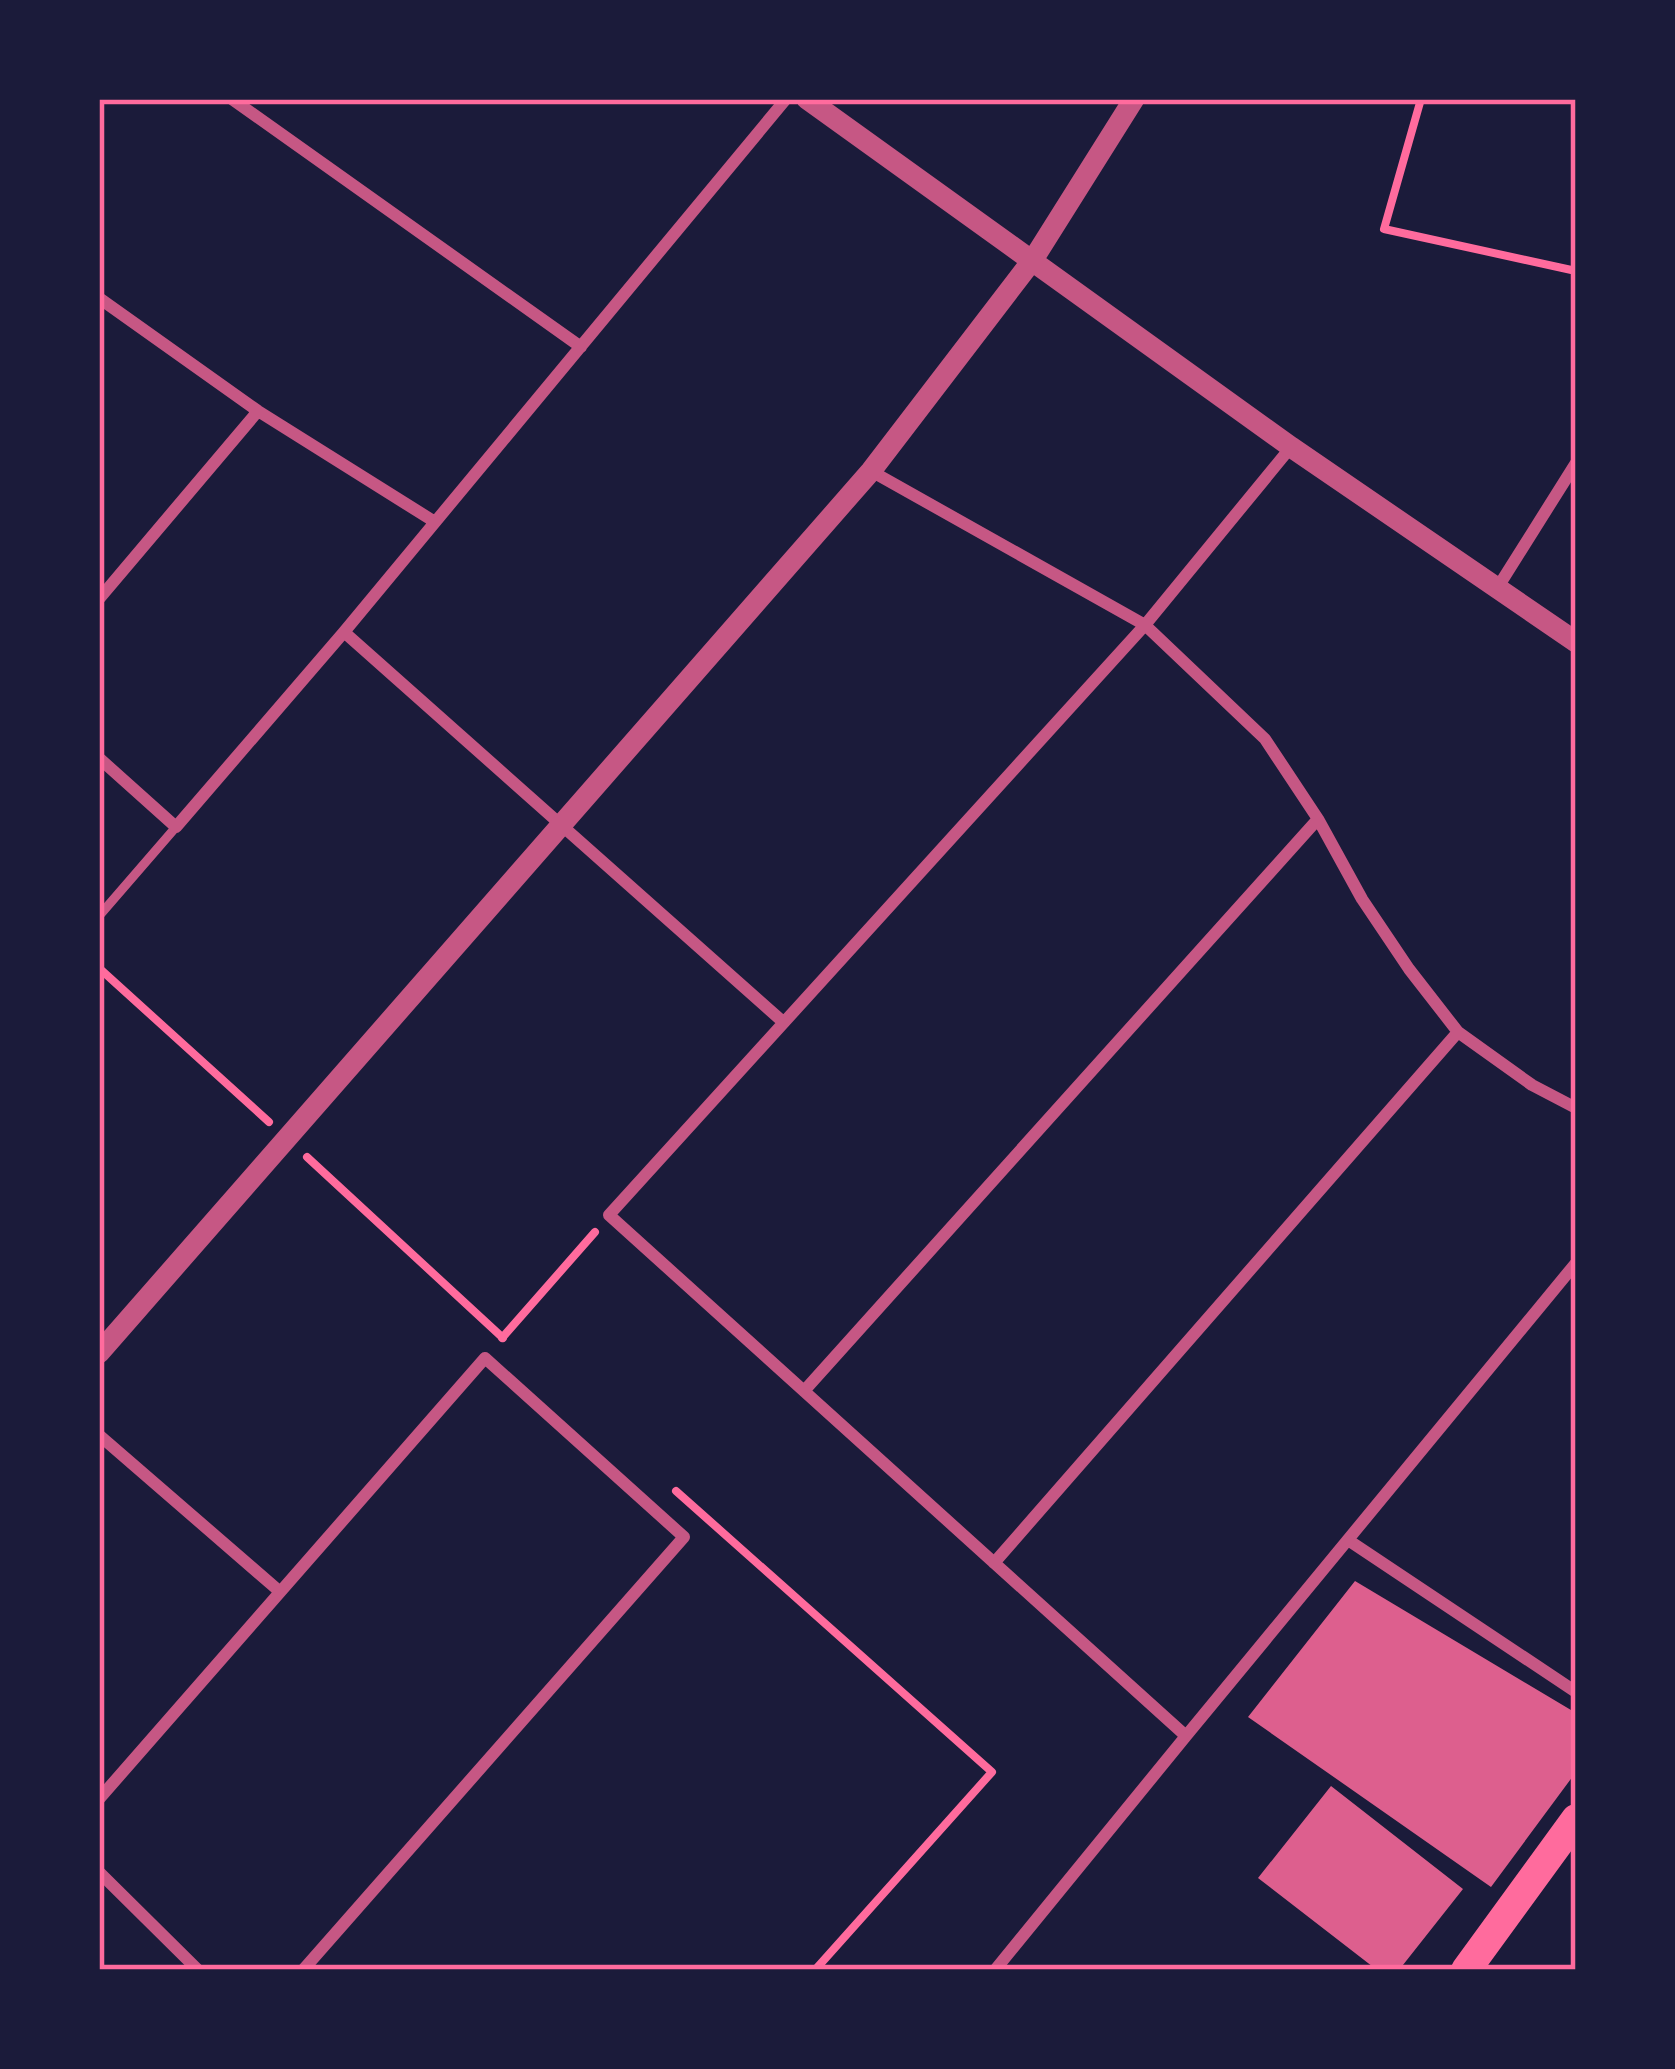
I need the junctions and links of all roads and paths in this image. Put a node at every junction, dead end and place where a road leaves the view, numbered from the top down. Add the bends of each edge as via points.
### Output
1 (232, 99) edge
2 (786, 99) edge
3 (807, 99) edge
4 (1134, 99) edge
5 (1421, 99) edge
6 (1034, 258) junction
7 (1576, 271) edge
8 (99, 298) edge
9 (581, 347) junction
10 (258, 411) junction
11 (1292, 447) junction
12 (1576, 463) edge
13 (871, 471) junction
14 (435, 522) junction
15 (1498, 587) junction
16 (99, 598) edge
17 (1144, 626) junction
18 (344, 632) junction
19 (1576, 643) edge
20 (99, 758) edge
21 (1318, 819) junction
22 (176, 827) junction
23 (563, 827) junction
24 (99, 916) edge
25 (99, 968) edge
26 (782, 1021) junction
27 (1458, 1032) junction
28 (254, 1108) dead end
29 (1576, 1108) edge
30 (334, 1181) dead end
31 (609, 1215) junction
32 (1576, 1263) edge
33 (503, 1338) junction
34 (99, 1353) edge
35 (520, 1353) dead end
36 (485, 1358) junction
37 (804, 1390) junction
38 (99, 1435) edge
39 (660, 1477) dead end
40 (1348, 1540) junction
41 (994, 1563) junction
42 (278, 1590) junction
43 (1576, 1692) edge
44 (1186, 1736) junction
45 (99, 1799) edge
46 (1576, 1819) edge
47 (99, 1872) edge
48 (198, 1970) edge
49 (303, 1970) edge
50 (815, 1970) edge
51 (995, 1970) edge
52 (1466, 1970) edge

1 - 9 street
2 - 9 street
3 - 6 street
4 - 6 street
5 - 7 path via 1384,229
6 - 11 street
6 - 13 street
8 - 10 street
9 - 14 street
10 - 14 street
10 - 16 street
11 - 15 street
11 - 17 street
12 - 15 street
13 - 17 street
13 - 23 street
14 - 18 street
15 - 19 street
17 - 21 street via 1265,739
17 - 26 street
18 - 22 street
18 - 23 street
20 - 22 street
21 - 27 street via 1408,969
21 - 37 street
22 - 24 lane
23 - 26 street
23 - 34 street
25 - 28 path
26 - 31 street
27 - 29 street
27 - 41 street
30 - 33 path
31 - 33 path
31 - 37 street
32 - 40 street
33 - 35 path
33 - 36 path
36 - 42 street
36 - 49 street via 684,1537
37 - 41 street
38 - 42 street
39 - 50 path via 992,1772
40 - 43 street
40 - 44 street
41 - 44 street
42 - 45 street
44 - 51 street
46 - 52 highway
47 - 48 street

